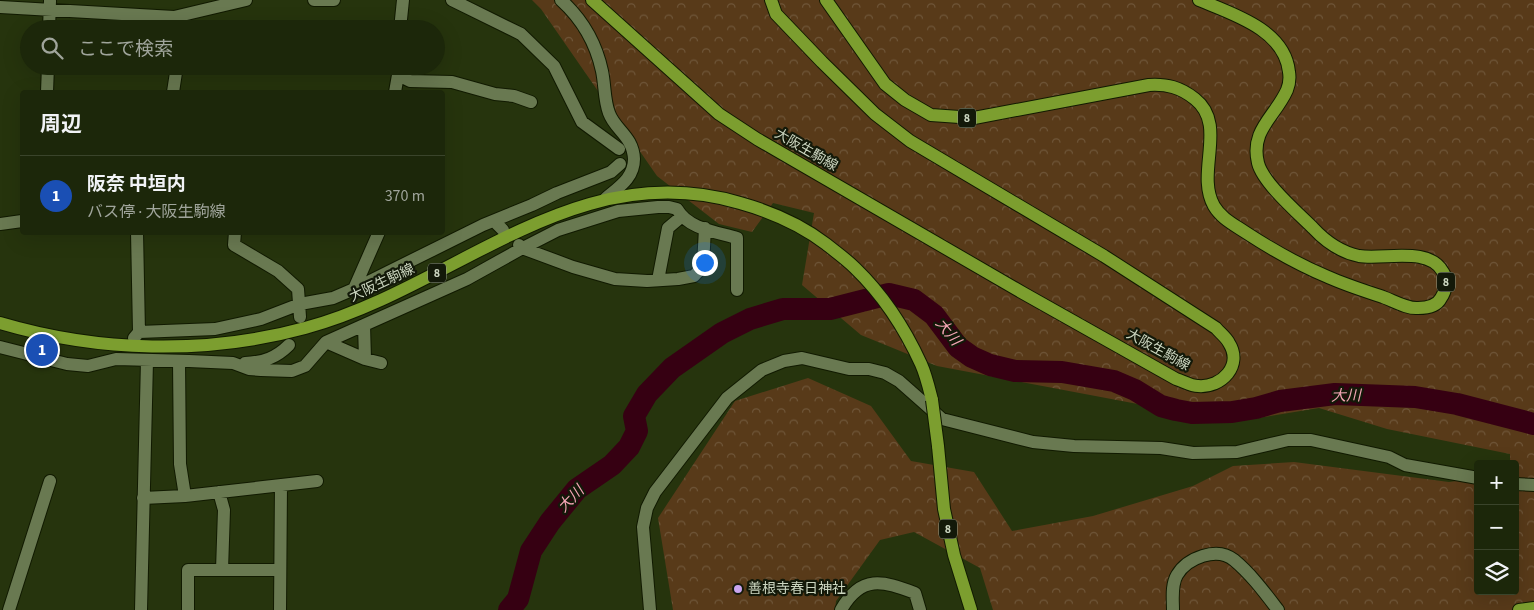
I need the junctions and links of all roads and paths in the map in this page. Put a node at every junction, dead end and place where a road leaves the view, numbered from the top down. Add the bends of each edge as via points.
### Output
1 (246, 0) edge
2 (314, 0) edge
3 (334, 0) edge
4 (403, 0) edge
5 (452, 0) edge
6 (561, 0) edge
7 (592, 0) edge
8 (771, 0) edge
9 (826, 0) edge
10 (1199, 0) edge
11 (50, 4) edge
12 (0, 7) edge
13 (49, 20) edge
14 (144, 20) edge
15 (183, 20) edge
16 (401, 20) edge
17 (48, 75) edge
18 (176, 75) edge
19 (397, 75) edge
20 (403, 75) edge
21 (47, 90) edge
22 (174, 90) edge
23 (395, 90) edge
24 (531, 102) dead end
25 (619, 149) dead end
26 (620, 164) dead end
27 (606, 198) junction
28 (681, 217) junction
29 (20, 221) edge
30 (494, 221) junction
31 (0, 224) edge
32 (705, 228) junction
33 (504, 230) dead end
34 (137, 235) edge
35 (236, 235) edge
36 (378, 235) edge
37 (520, 246) junction
38 (658, 280) junction
39 (354, 289) junction
40 (737, 290) dead end
41 (300, 311) junction
42 (0, 323) edge
43 (364, 325) junction
44 (139, 332) junction
45 (326, 342) junction
46 (104, 344) junction
47 (129, 344) junction
48 (289, 345) dead end
49 (0, 347) edge
50 (116, 359) junction
51 (365, 359) junction
52 (147, 361) junction
53 (179, 361) junction
54 (233, 363) junction
55 (381, 363) dead end
56 (1474, 477) edge
57 (50, 481) dead end
58 (316, 481) dead end
59 (1519, 484) edge
60 (281, 485) junction
61 (1534, 485) edge
62 (219, 492) junction
63 (185, 496) junction
64 (143, 498) junction
65 (222, 570) junction
66 (280, 570) junction
67 (1534, 608) edge
68 (9, 610) edge
69 (141, 610) edge
70 (188, 610) edge
71 (280, 610) edge
72 (650, 610) edge
73 (841, 610) edge
74 (920, 610) edge
75 (971, 610) edge
76 (1173, 610) edge
77 (1278, 610) edge
78 (1519, 610) edge

1 - 15 street
2 - 3 street
4 - 16 street
5 - 25 street via 521,34 554,66 582,122
6 - 27 street via 576,14 592,38 602,70 609,114 631,144 634,159 631,175
7 - 8 main road, 大阪生駒線 via 719,114 757,139 1176,379 1197,386 1211,385 1231,371 1234,355 1230,343 1216,328 1052,224 910,141 875,114 822,62 776,14
9 - 10 main road, 8 via 885,84 931,115 974,118 1149,85 1183,89 1201,104 1208,117 1209,194 1221,217 1327,277 1415,309 1431,307 1440,301 1446,278 1436,264 1424,257 1360,256 1335,248 1267,180 1258,165 1256,146 1260,131 1287,90 1290,78 1288,60 1268,34 1234,14
11 - 12 street
11 - 13 street
11 - 14 street via 58,11
17 - 21 street
18 - 22 street
19 - 23 street
20 - 24 street via 410,80 452,82
26 - 30 street via 611,172
27 - 47 main road, 大阪生駒線 / 8 via 510,235 357,312 308,328 232,342 182,346
27 - 75 main road, 大阪生駒線 / 8, bridge via 655,192 692,193 768,210 814,235 854,267 880,295 922,366 932,400 944,510
28 - 32 street via 688,223
28 - 37 street via 677,209 669,207 618,210
28 - 38 street via 668,228
29 - 31 street
30 - 33 street
30 - 39 street
32 - 38 street via 703,266 694,276
32 - 40 street via 737,238
34 - 44 street
35 - 41 street via 234,245 278,271 298,289
36 - 39 street
37 - 38 street via 573,267 616,279
37 - 43 street via 468,279
39 - 41 street
41 - 44 street via 215,329
42 - 46 main road, 大阪生駒線 / 8 via 66,339
43 - 45 street
43 - 51 street
44 - 47 street
45 - 51 street
45 - 54 street via 305,366 292,370 261,370
46 - 47 main road, 大阪生駒線 / 8
46 - 50 street
48 - 54 street via 280,355 263,361
49 - 50 street via 67,364 88,366
50 - 52 street
51 - 55 street
52 - 53 street
52 - 64 street
53 - 54 street
53 - 63 street via 180,464
56 - 72 street via 1405,465 1389,456 1311,440 1288,440 1237,452 1193,453 1161,448 1033,442 942,419 885,372 869,368 849,369 802,358 762,370 727,398 655,492 643,527
57 - 68 street
58 - 60 street
59 - 61 street
60 - 62 street
60 - 66 street
62 - 63 street
62 - 65 street via 224,510
63 - 64 street
64 - 69 street
65 - 66 street
65 - 70 street via 188,570
66 - 71 street
67 - 78 main road
73 - 74 street via 853,594 871,583 892,584 915,593
76 - 77 street via 1173,584 1177,575 1190,562 1209,554 1226,555 1234,560

